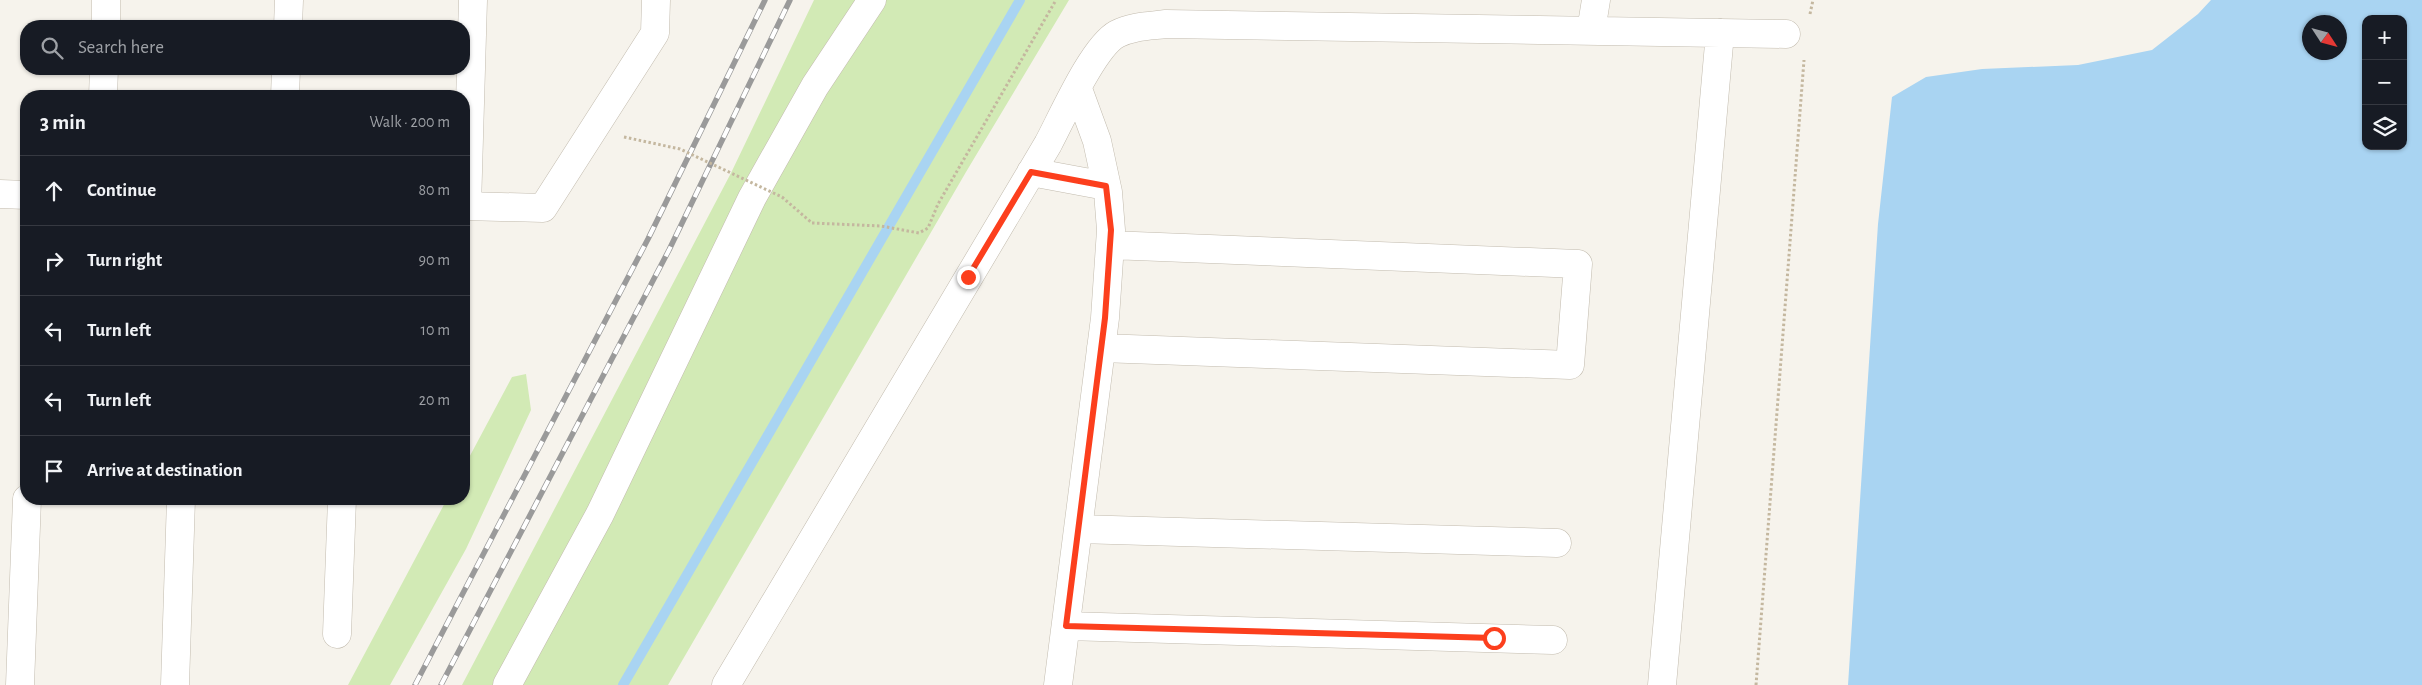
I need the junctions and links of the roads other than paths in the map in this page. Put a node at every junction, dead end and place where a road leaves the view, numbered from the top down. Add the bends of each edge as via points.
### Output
1 (106, 0) edge
2 (289, 0) edge
3 (473, 0) edge
4 (656, 0) edge
5 (872, 0) edge
6 (1596, 0) edge
7 (106, 20) edge
8 (288, 20) edge
9 (1591, 31) junction
10 (1720, 33) junction
11 (1795, 43) road end
12 (104, 75) edge
13 (286, 75) edge
14 (1078, 89) junction
15 (103, 90) edge
16 (286, 90) edge
17 (470, 90) edge
18 (1031, 172) junction
19 (1106, 186) junction
20 (0, 194) edge
21 (20, 195) edge
22 (470, 206) edge
23 (1110, 246) junction
24 (1101, 348) junction
25 (27, 505) edge
26 (181, 505) edge
27 (342, 505) edge
28 (1078, 529) junction
29 (1557, 543) dead end
30 (1066, 626) junction
31 (337, 634) dead end
32 (1552, 640) dead end
33 (20, 685) edge
34 (175, 685) edge
35 (507, 685) edge
36 (726, 685) edge
37 (1058, 685) edge
38 (1662, 685) edge

1 - 7 lane
2 - 8 lane
3 - 17 lane
4 - 22 lane via 655,33 543,208
5 - 35 lane via 815,86 752,198 600,514
6 - 9 lane
9 - 10 lane
9 - 14 lane via 1166,24 1138,27 1116,34 1096,54
10 - 11 lane
10 - 38 lane
12 - 15 lane
13 - 16 lane
14 - 18 lane
14 - 19 lane via 1097,142
18 - 19 lane
18 - 36 lane
19 - 23 lane
20 - 21 lane
23 - 24 lane
23 - 24 lane via 1578,264 1570,365
24 - 28 lane
25 - 33 lane
26 - 34 lane
27 - 31 lane
28 - 29 lane
28 - 30 lane
30 - 32 lane
30 - 37 lane

